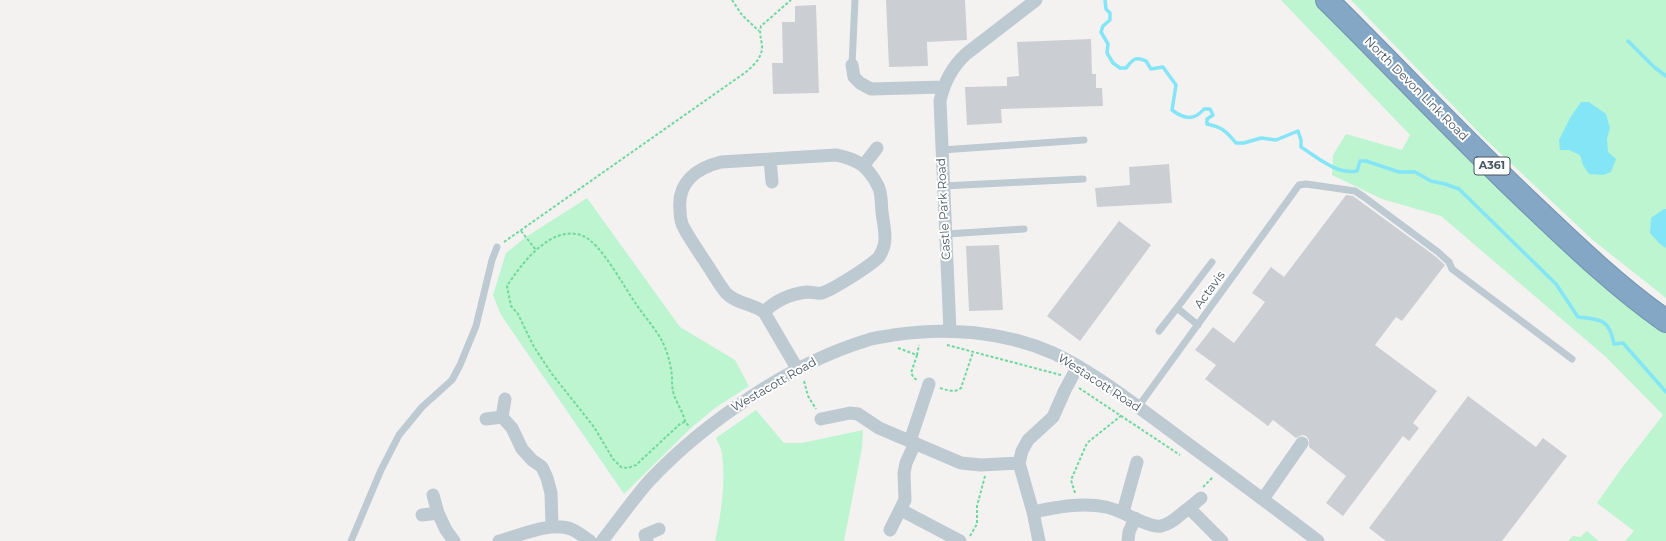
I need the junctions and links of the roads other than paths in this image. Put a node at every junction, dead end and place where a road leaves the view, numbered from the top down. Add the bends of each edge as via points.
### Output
1 (855, 0) edge
2 (1327, 0) edge
3 (1027, 2) edge
4 (852, 65) joint
5 (943, 87) junction
6 (1084, 140) dead end
7 (877, 148) dead end
8 (942, 150) junction
9 (770, 159) junction
10 (863, 166) junction
11 (1083, 179) dead end
12 (772, 182) dead end
13 (943, 186) junction
14 (1024, 229) dead end
15 (946, 234) junction
16 (497, 247) road end
17 (1212, 262) dead end
18 (1177, 308) junction
19 (764, 312) junction
20 (1666, 321) edge
21 (1198, 325) junction
22 (950, 331) junction
23 (1159, 331) dead end
24 (1572, 359) dead end
25 (1078, 366) junction
26 (800, 377) junction
27 (929, 384) road end
28 (505, 399) dead end
29 (1138, 407) junction
30 (502, 417) junction
31 (486, 419) dead end
32 (821, 419) road end
33 (913, 442) junction
34 (1302, 443) dead end
35 (1137, 462) dead end
36 (1019, 463) junction
37 (433, 495) dead end
38 (1201, 498) dead end
39 (1263, 499) junction
40 (1189, 508) junction
41 (901, 510) junction
42 (1033, 512) junction
43 (1123, 512) junction
44 (438, 513) junction
45 (422, 515) dead end
46 (1135, 518) junction
47 (552, 526) junction
48 (659, 529) dead end
49 (890, 530) dead end
50 (351, 541) edge
51 (454, 541) edge
52 (499, 541) edge
53 (590, 541) edge
54 (602, 541) edge
55 (647, 541) edge
56 (960, 541) edge
57 (1039, 541) edge
58 (1128, 541) edge
59 (1222, 541) edge
60 (1318, 541) edge

1 - 4 lane
2 - 20 highway, North Devon Link Road / A361 via 1497,172 1572,243
3 - 5 street, Castle Park Road via 961,58
4 - 5 street via 854,77 871,89
5 - 8 street, Castle Park Road via 940,101
6 - 8 lane
7 - 10 street
8 - 13 street, Castle Park Road
9 - 10 street via 836,155 850,158
9 - 12 street
9 - 19 street via 722,162 707,166 688,180 679,202 683,227 727,294
10 - 19 street via 880,189 884,227 884,245 880,256 830,289 820,293 809,292 782,298
11 - 13 lane
13 - 15 street, Castle Park Road
14 - 15 lane
15 - 22 street, Castle Park Road
16 - 50 lane via 476,326 460,365 452,380 422,407 400,435 381,470
17 - 18 lane
18 - 21 lane
18 - 23 lane
19 - 26 street
21 - 24 lane, Actavis via 1300,186 1306,184 1355,191 1438,252 1449,262 1452,269
21 - 29 lane, Actavis
22 - 25 street, Westacott Road via 1019,341
22 - 26 street, Westacott Road via 919,331 869,339 832,354
25 - 29 street, Westacott Road
25 - 36 street via 1053,417 1028,440
26 - 54 street, Westacott Road via 730,410 649,481
27 - 33 street
28 - 30 street
29 - 39 street, Westacott Road
30 - 31 street
30 - 47 street via 512,428 522,449 542,467 551,493
32 - 33 street via 850,413 858,414 879,428
33 - 36 street via 961,463
33 - 41 street via 904,473 904,500
34 - 39 street
35 - 43 street
36 - 42 street
37 - 44 street
38 - 40 street
39 - 60 street, Westacott Road
40 - 46 street via 1168,524 1159,526
40 - 59 street
41 - 49 street
41 - 56 street
42 - 43 street via 1078,505 1106,507
42 - 57 street
43 - 46 street
44 - 45 street
44 - 51 street
46 - 58 street
47 - 52 street
47 - 53 street via 572,529
48 - 55 street via 645,535

